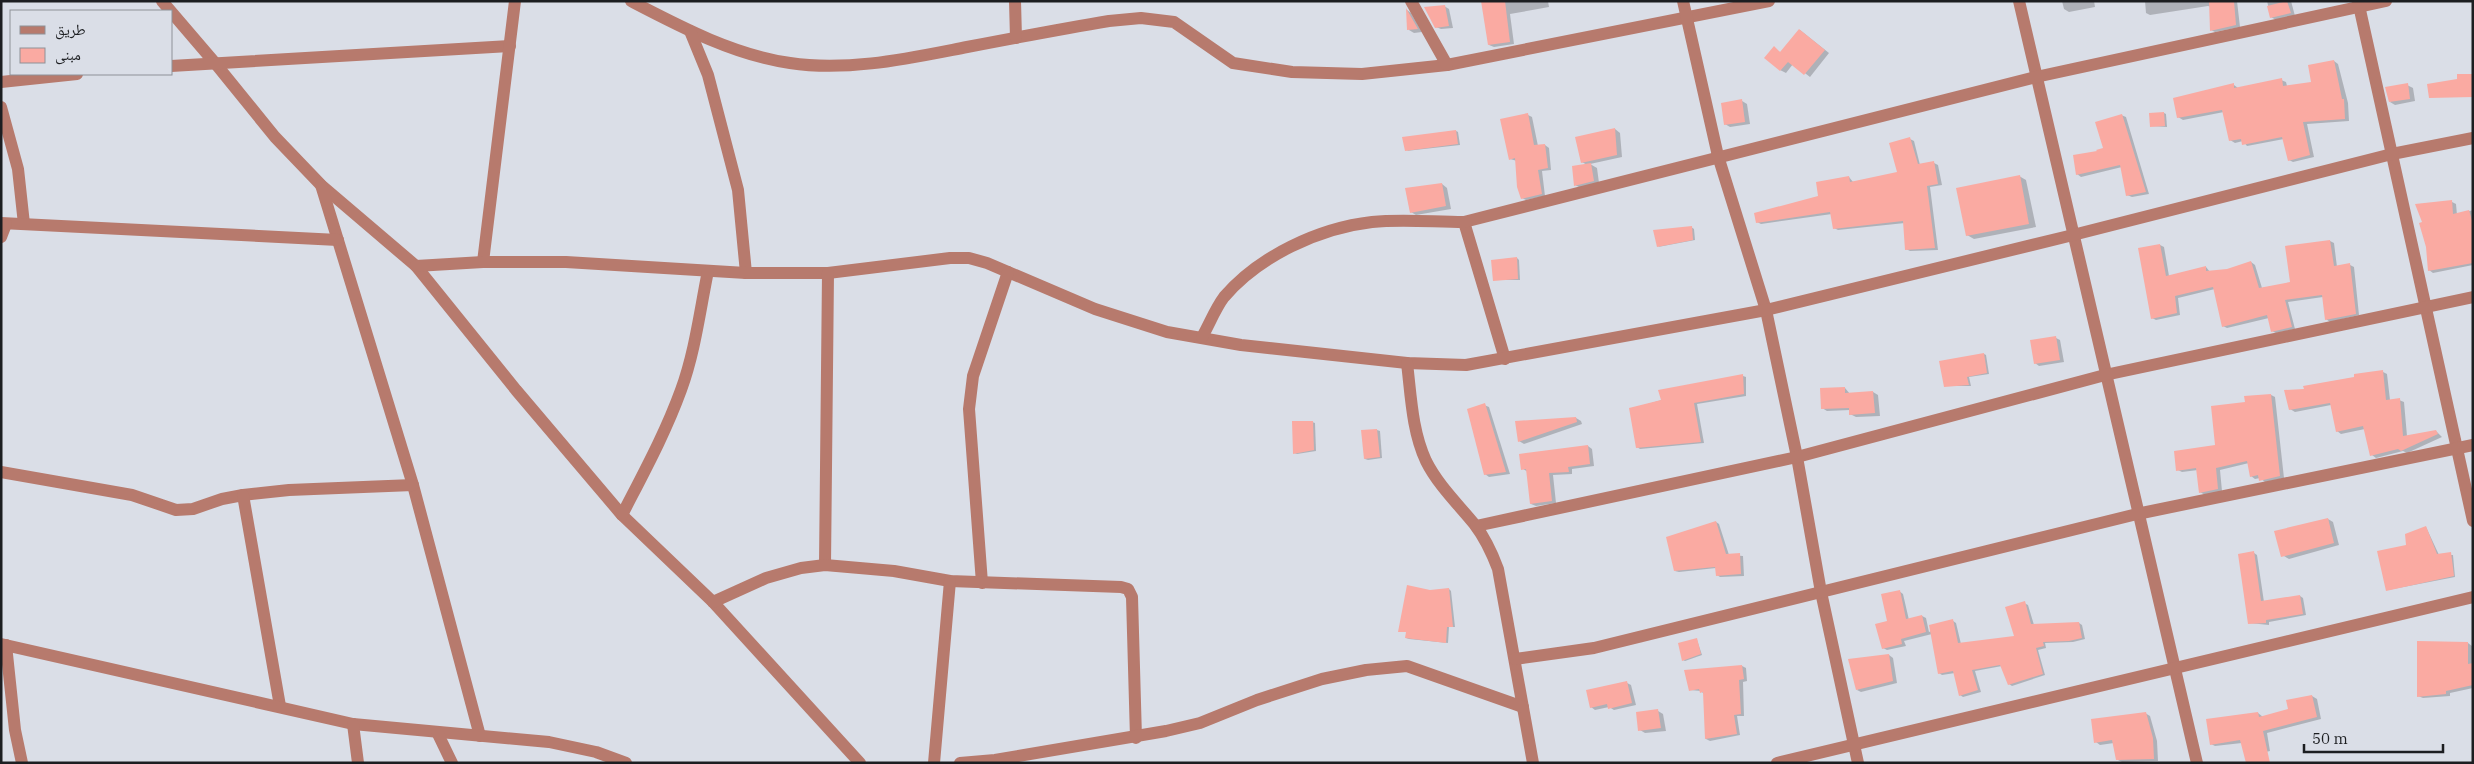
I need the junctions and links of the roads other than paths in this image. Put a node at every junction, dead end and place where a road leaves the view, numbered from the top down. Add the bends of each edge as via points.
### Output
1 (515, 1) edge
2 (632, 1) edge
3 (1015, 1) edge
4 (1411, 1) edge
5 (1683, 1) edge
6 (1769, 1) edge
7 (2019, 1) edge
8 (2386, 1) edge
9 (2359, 4) edge
10 (646, 5) edge
11 (172, 13) edge
12 (1687, 19) junction
13 (690, 31) junction
14 (1016, 38) junction
15 (510, 46) junction
16 (215, 63) junction
17 (172, 66) edge
18 (1447, 66) junction
19 (68, 75) edge
20 (2036, 76) junction
21 (1, 82) edge
22 (1, 108) edge
23 (2473, 138) edge
24 (2392, 154) junction
25 (1718, 156) junction
26 (321, 185) junction
27 (1464, 222) junction
28 (4, 223) edge
29 (24, 224) junction
30 (2073, 236) junction
31 (1, 237) edge
32 (338, 240) junction
33 (484, 262) junction
34 (416, 266) junction
35 (708, 271) junction
36 (1008, 272) junction
37 (746, 273) junction
38 (828, 273) junction
39 (2473, 298) edge
40 (2426, 308) junction
41 (1766, 310) junction
42 (1202, 337) junction
43 (1505, 359) junction
44 (1407, 363) junction
45 (2105, 375) junction
46 (2473, 445) edge
47 (2456, 449) junction
48 (1797, 456) junction
49 (1, 472) edge
50 (413, 485) junction
51 (244, 495) junction
52 (2137, 514) junction
53 (622, 515) junction
54 (2473, 521) edge
55 (1476, 526) junction
56 (825, 565) junction
57 (950, 582) junction
58 (982, 583) junction
59 (1821, 592) junction
60 (2473, 597) edge
61 (713, 602) junction
62 (4, 645) edge
63 (1515, 659) junction
64 (2176, 668) junction
65 (280, 706) junction
66 (1523, 707) junction
67 (353, 724) junction
68 (437, 732) junction
69 (480, 736) junction
70 (1136, 738) junction
71 (1854, 745) junction
72 (22, 763) edge
73 (358, 763) edge
74 (452, 763) edge
75 (626, 763) edge
76 (860, 763) edge
77 (934, 763) edge
78 (960, 763) edge
79 (1533, 763) edge
80 (1777, 763) edge
81 (1858, 763) edge
82 (2197, 763) edge

1 - 15 street
2 - 10 street
3 - 14 street
4 - 18 street
5 - 12 street
6 - 12 street
7 - 20 street
8 - 9 street
9 - 20 street
9 - 24 street
10 - 13 street
11 - 16 street
12 - 18 street
12 - 25 street
13 - 14 street via 744,51 790,63 840,66 889,61
13 - 37 street via 708,75 738,190
14 - 18 street via 1141,18 1174,22 1233,63 1292,72 1362,74
15 - 16 street
15 - 33 street
16 - 17 street
16 - 26 street via 275,138
19 - 21 street
20 - 25 street
20 - 30 street
22 - 29 street via 18,169
23 - 24 street
24 - 30 street
24 - 40 street
25 - 27 street
25 - 41 street
26 - 32 street
26 - 34 street
27 - 42 street via 1374,222 1342,226 1316,235 1284,250 1248,275 1224,298
27 - 43 street
28 - 29 street
28 - 31 street
29 - 32 street
30 - 41 street
30 - 45 street
32 - 50 street
33 - 34 street
33 - 35 street via 566,262
34 - 53 street
35 - 37 street
35 - 53 street via 681,390 657,447
36 - 38 street via 969,258 950,258
36 - 42 street via 1095,309 1167,332
36 - 58 street via 973,376 969,409
37 - 38 street
38 - 56 street
39 - 40 street
40 - 45 street
40 - 47 street
41 - 43 street
41 - 48 street
42 - 44 street via 1241,345
43 - 44 street via 1466,365
44 - 55 street via 1414,421 1426,460 1448,494
45 - 48 street
45 - 52 street
46 - 47 street
47 - 52 street
47 - 54 street
48 - 55 street
48 - 59 street
49 - 51 street via 132,495 176,510 193,510
50 - 51 street
50 - 69 street
51 - 65 street
52 - 59 street
52 - 64 street
53 - 61 street
55 - 63 street via 1498,569
56 - 57 street via 894,571
56 - 61 street via 766,578
57 - 58 street
57 - 77 street
58 - 70 street via 1128,589 1132,597
59 - 63 street via 1594,648
59 - 71 street
60 - 64 street
61 - 76 street
62 - 65 street
62 - 72 street
63 - 66 street
64 - 71 street
64 - 82 street
65 - 67 street
66 - 70 street via 1408,666 1322,679 1200,723
66 - 79 street
67 - 68 street
67 - 73 street
68 - 69 street
68 - 74 street
69 - 75 street via 549,742 596,752
70 - 78 street
71 - 80 street
71 - 81 street

